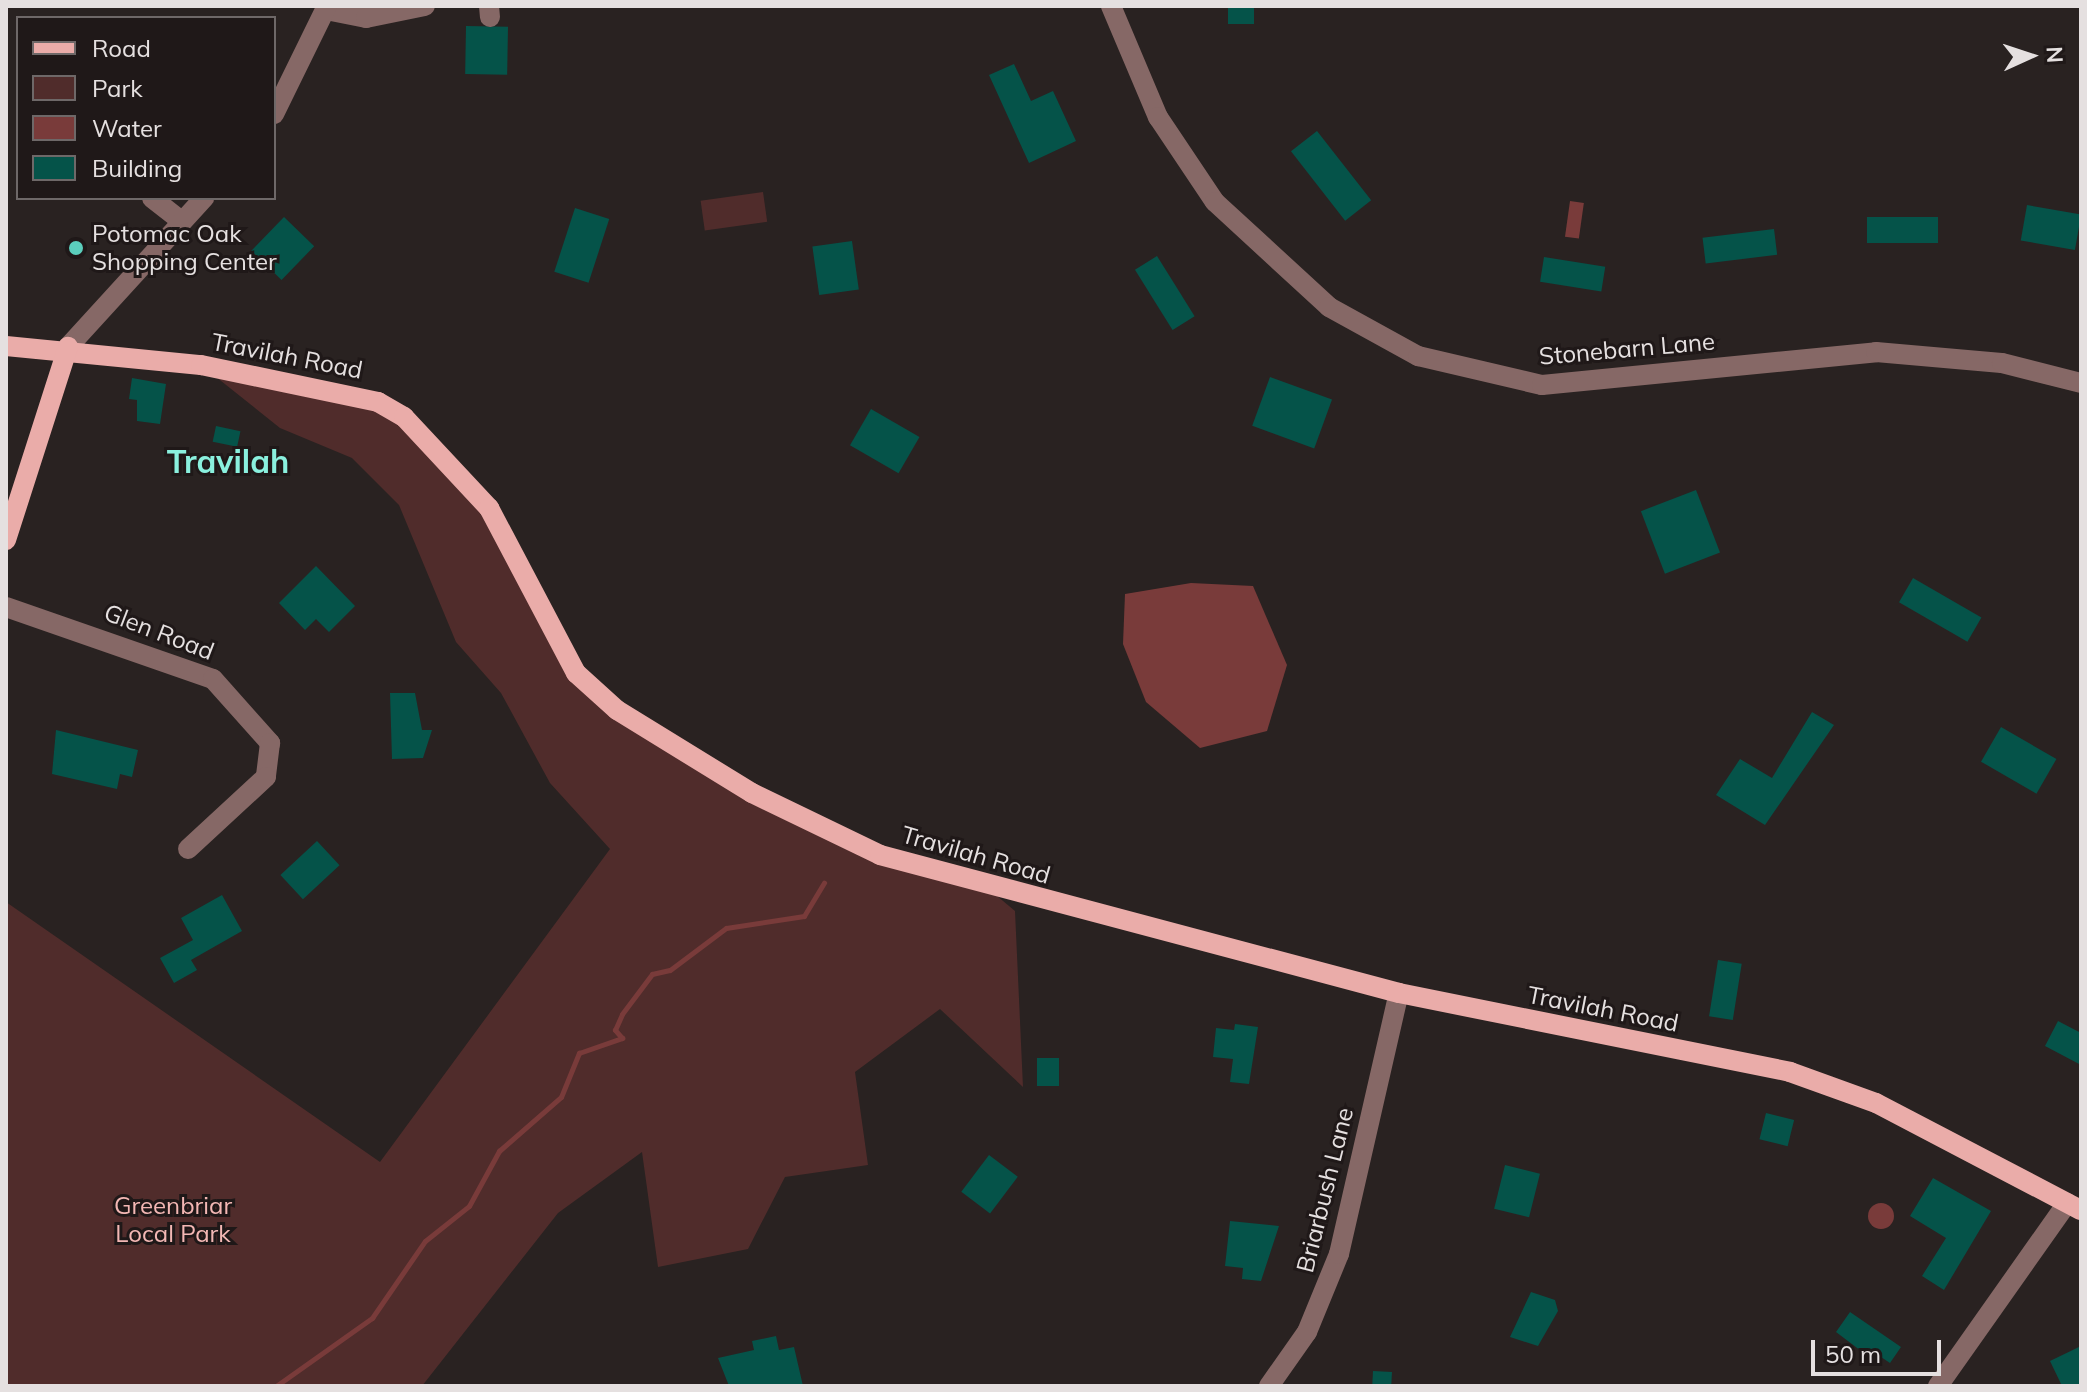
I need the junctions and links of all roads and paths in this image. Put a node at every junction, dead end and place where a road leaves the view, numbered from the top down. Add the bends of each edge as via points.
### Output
1 (425, 6) edge
2 (1111, 6) edge
3 (327, 8) edge
4 (276, 110) edge
5 (155, 200) edge
6 (202, 200) edge
7 (181, 221) junction
8 (6, 346) edge
9 (68, 347) junction
10 (2081, 383) edge
11 (6, 540) edge
12 (6, 607) edge
13 (188, 849) dead end
14 (1399, 993) junction
15 (2074, 1207) edge
16 (1269, 1386) edge
17 (1938, 1386) edge

1 - 3 street via 366,18
2 - 10 street, Stonebarn Lane via 1158,117 1215,202 1329,307 1418,356 1542,385 1876,352 1992,361
3 - 4 street
5 - 7 street
6 - 7 street
7 - 9 street
8 - 9 main road, Travilah Road
9 - 11 main road
9 - 14 main road, Travilah Road via 335,388 404,417 489,508 576,673 617,710 823,827 928,871
12 - 13 street, Glen Road via 213,679 270,743 274,758 266,777
14 - 15 main road, Travilah Road via 1790,1072 1876,1103
14 - 16 street, Briarbush Lane via 1339,1254 1307,1332
15 - 17 street

